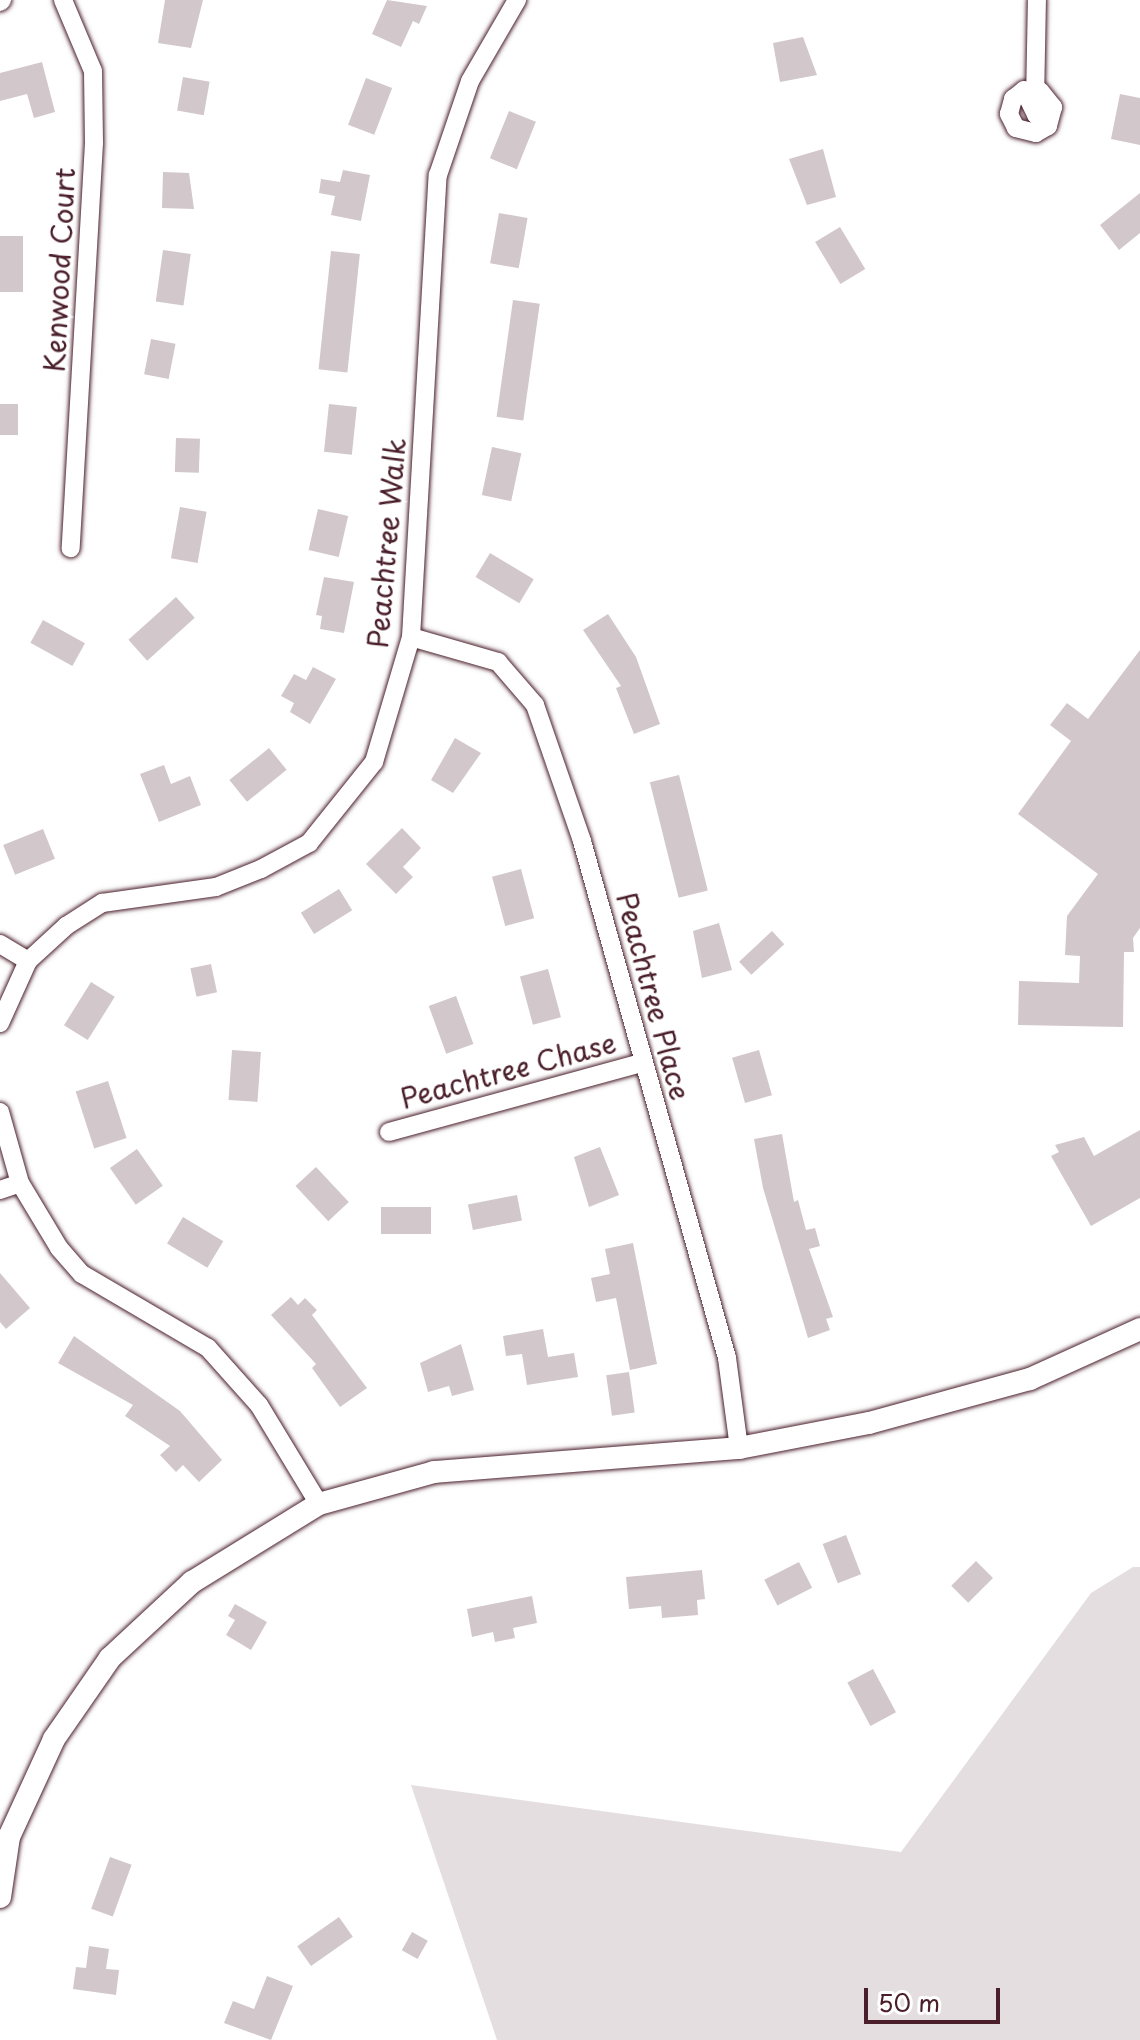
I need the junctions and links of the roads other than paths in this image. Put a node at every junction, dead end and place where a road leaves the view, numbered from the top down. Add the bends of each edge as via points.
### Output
1 (63, 0) edge
2 (517, 0) edge
3 (1037, 0) edge
4 (1036, 115) dead end
5 (71, 548) dead end
6 (411, 637) junction
7 (0, 944) edge
8 (28, 961) junction
9 (0, 1023) edge
10 (642, 1063) junction
11 (0, 1112) edge
12 (389, 1132) dead end
13 (20, 1183) junction
14 (0, 1190) edge
15 (1140, 1329) edge
16 (739, 1448) junction
17 (319, 1504) junction
18 (5, 1835) edge
19 (0, 1897) edge

1 - 5 street, Kenwood Court via 93,71 94,143
2 - 6 street, Peachtree Walk via 470,81 438,175
3 - 4 street
6 - 8 street, Peachtree Walk via 374,762 309,843 216,887 102,903 66,926
6 - 10 street, Peachtree Place via 498,662 535,705 582,841
7 - 8 street
8 - 9 street, Peachtree Walk
10 - 12 street, Peachtree Chase
10 - 16 street, Peachtree Place via 727,1358
11 - 13 street
13 - 14 street
13 - 17 street via 59,1248 82,1274 208,1348 259,1405
15 - 16 main road via 1030,1379 950,1405
16 - 17 main road via 434,1472
17 - 18 main road via 192,1582 110,1658 54,1739
18 - 19 main road

